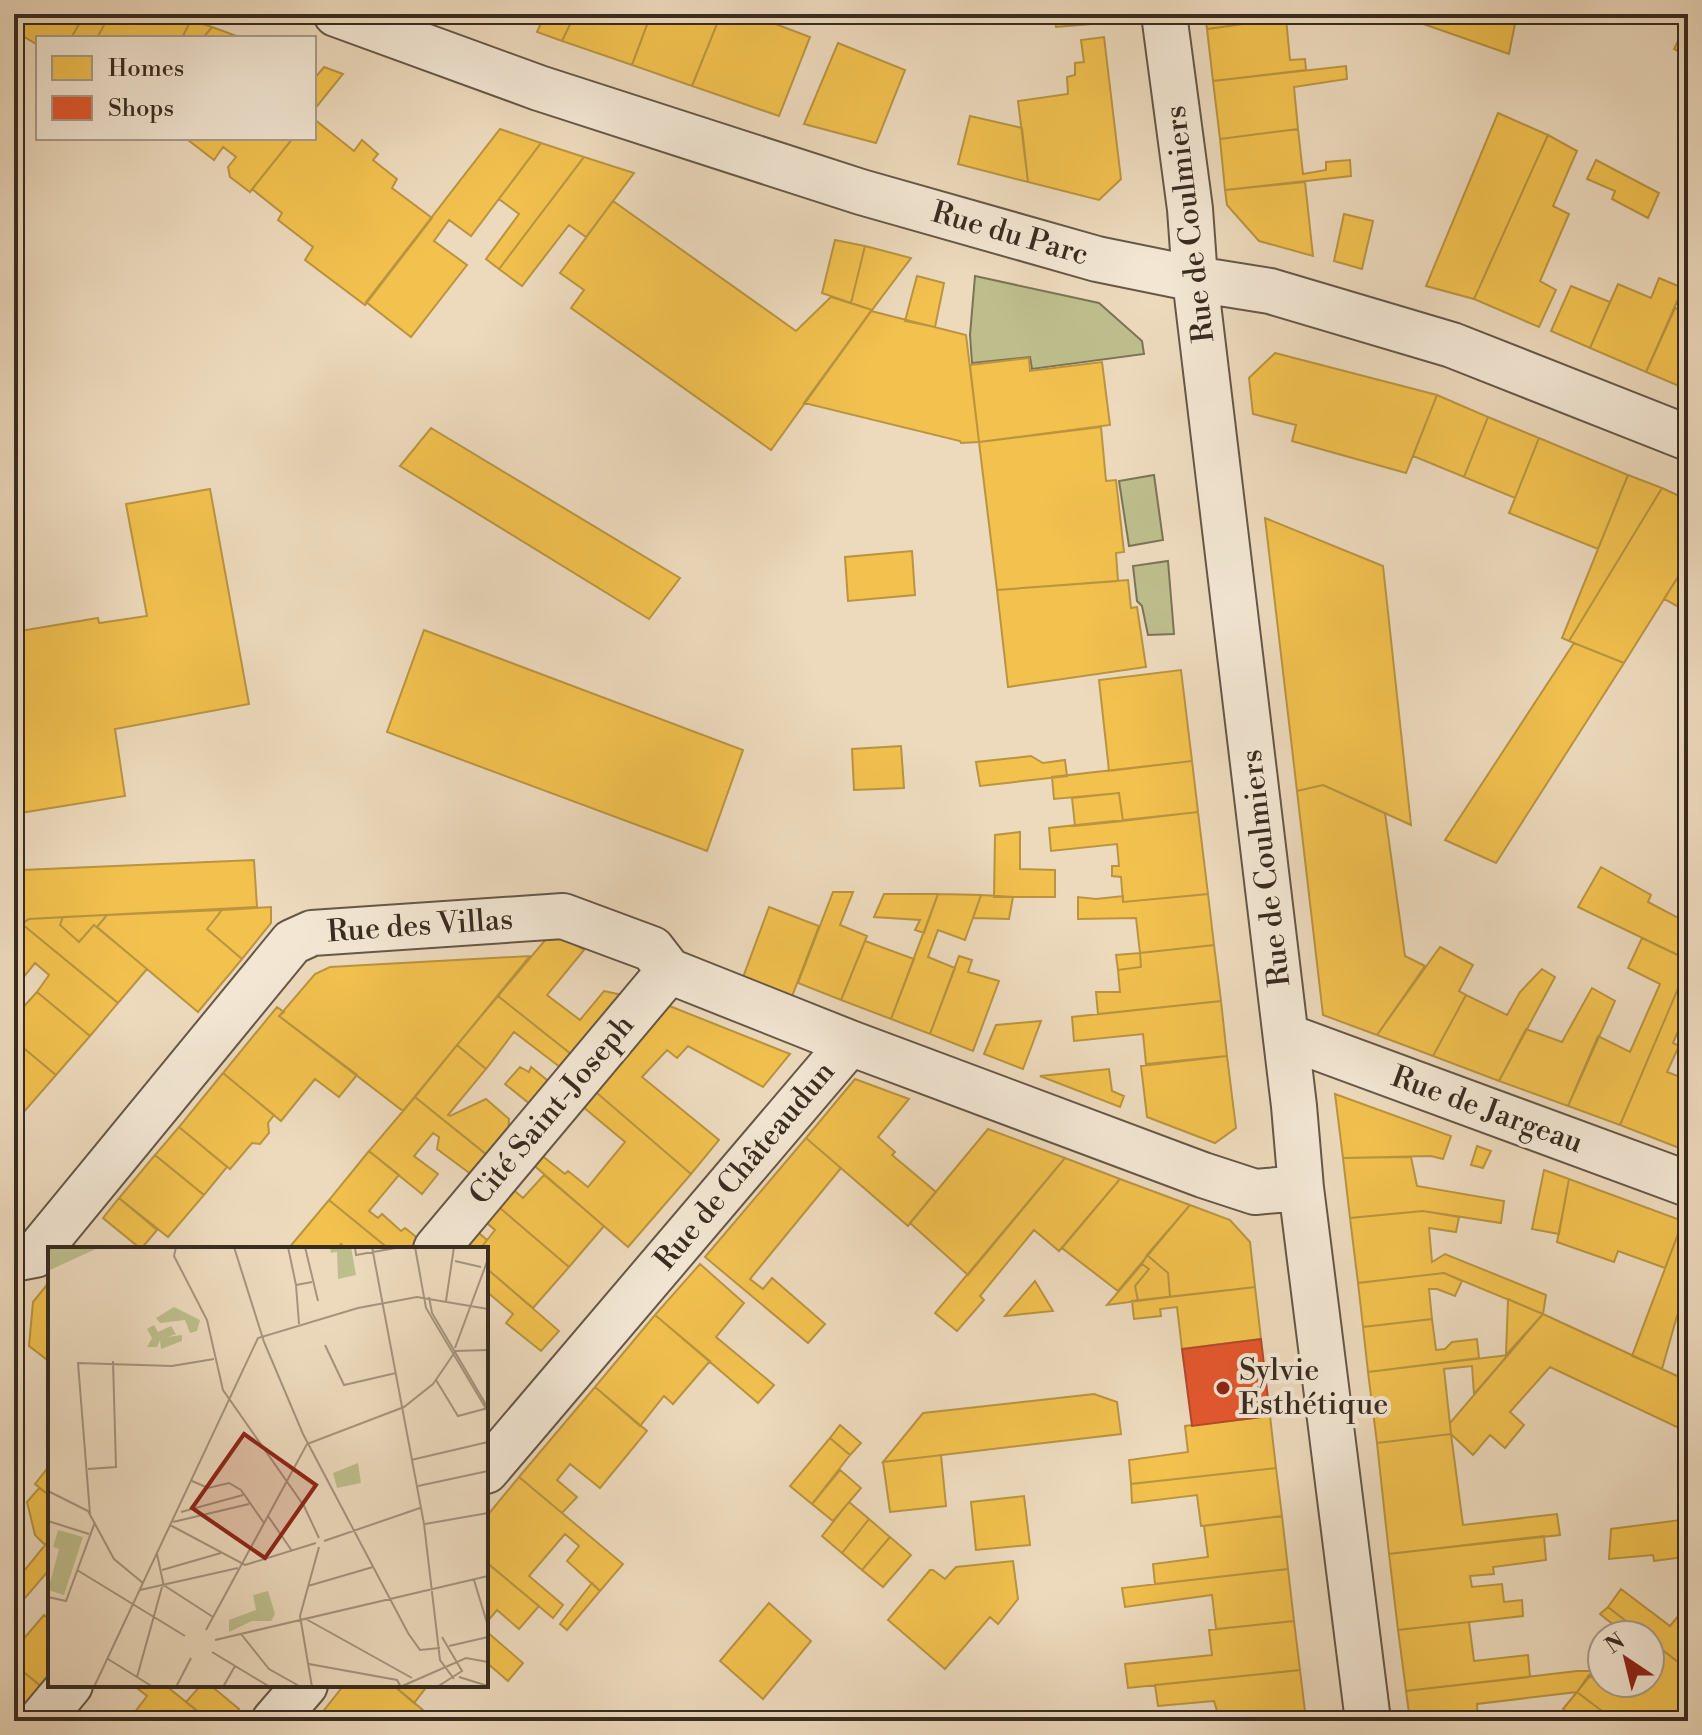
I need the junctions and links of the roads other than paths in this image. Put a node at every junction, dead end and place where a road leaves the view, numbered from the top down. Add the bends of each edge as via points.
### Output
1 (336, 14) edge
2 (1164, 14) edge
3 (1195, 279) junction
4 (1688, 438) edge
5 (669, 971) junction
6 (1286, 1036) junction
7 (850, 1043) junction
8 (1688, 1184) edge
9 (1301, 1188) junction
10 (438, 1247) edge
11 (14, 1259) edge
12 (488, 1469) edge
13 (68, 1687) edge
14 (303, 1687) edge
15 (40, 1721) edge
16 (274, 1721) edge
17 (1368, 1721) edge

1 - 3 street, Rue du Parc via 539,88 861,192 1097,259
2 - 3 street, Rue de Coulmiers
3 - 4 street, Rue du Parc via 1270,291 1452,345
3 - 6 street, Rue de Coulmiers
5 - 7 street, Rue des Villas
5 - 10 street, Cité Saint-Joseph
5 - 11 street, Rue des Villas via 652,949 563,916 302,937 292,942 35,1255
6 - 8 street, Rue de Jargeau
6 - 9 street, Rue de Coulmiers
7 - 9 street, Rue de Châteaudun via 1255,1192
7 - 12 street, Rue de Châteaudun
9 - 17 street, Rue de Coulmiers
13 - 15 street
14 - 16 street

